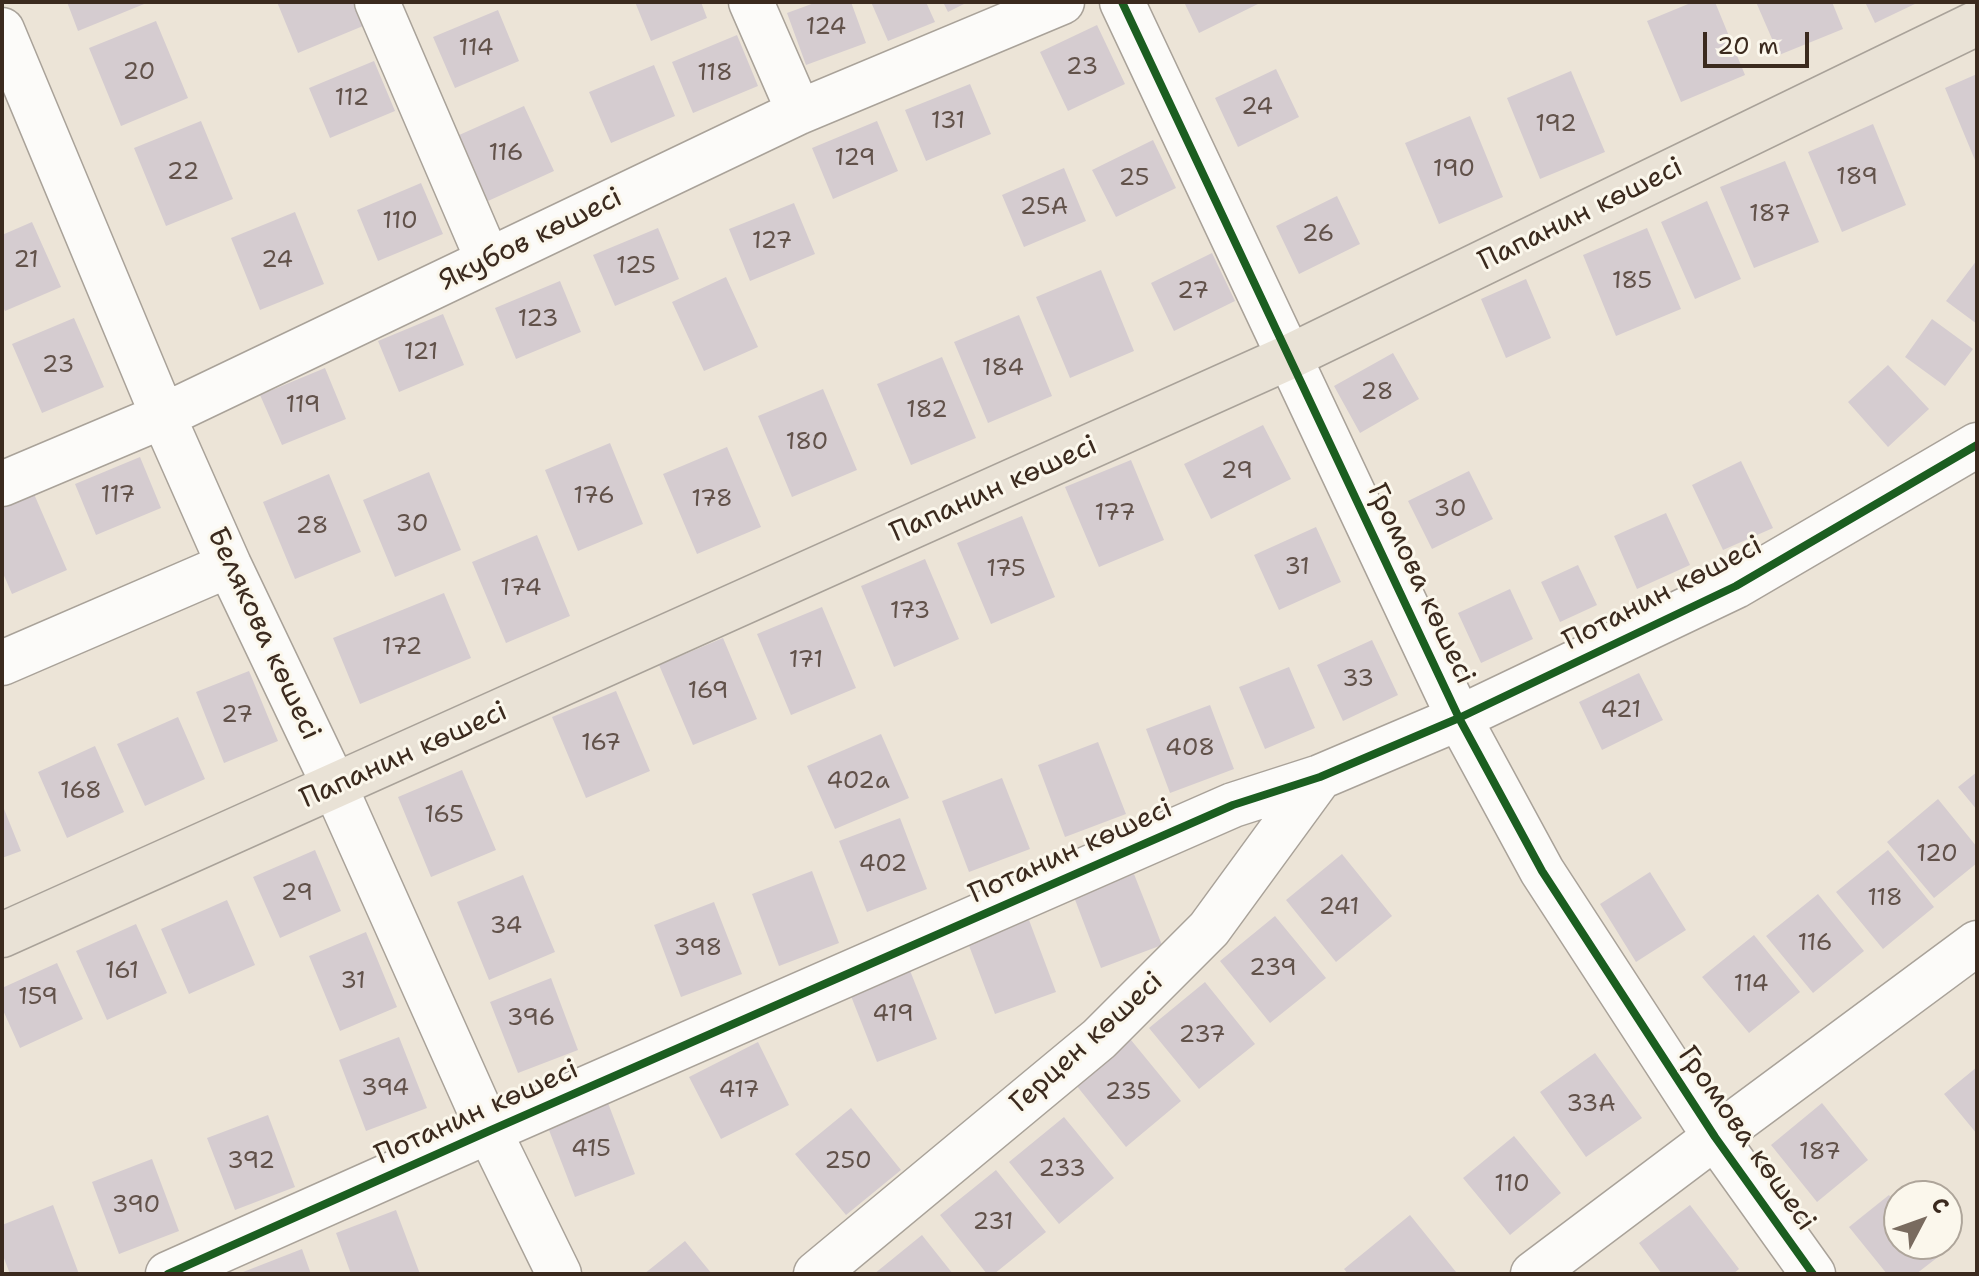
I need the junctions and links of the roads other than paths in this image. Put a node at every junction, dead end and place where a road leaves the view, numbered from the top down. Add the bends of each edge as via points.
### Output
1 (377, 2) edge
2 (751, 2) edge
3 (1062, 2) edge
4 (1122, 2) edge
5 (1977, 23) edge
6 (2, 30) edge
7 (799, 112) junction
8 (488, 260) junction
9 (1289, 357) junction
10 (163, 416) junction
11 (1977, 445) edge
12 (2, 484) edge
13 (229, 565) junction
14 (2, 663) edge
15 (1459, 718) junction
16 (1320, 777) junction
17 (335, 787) junction
18 (2, 935) edge
19 (1977, 943) edge
20 (489, 1131) junction
21 (1715, 1137) junction
22 (168, 1274) edge
23 (559, 1274) edge
24 (816, 1274) edge
25 (1533, 1274) edge
26 (1813, 1274) edge

1 - 8 street
2 - 7 street
3 - 7 street, Якубов көшесі
4 - 9 street, Громова көшесі
5 - 9 main road, Папанин көшесі
6 - 10 street, Белякова көшесі
7 - 8 street, Якубов көшесі
8 - 10 street, Якубов көшесі
9 - 15 street, Громова көшесі
9 - 17 main road, Папанин көшесі
10 - 12 street, Якубов көшесі
10 - 13 street, Белякова көшесі
11 - 15 street, Потанин көшесі via 1736,586
13 - 14 street
13 - 17 street, Белякова көшесі
15 - 16 street, Потанин көшесі
15 - 21 street, Громова көшесі via 1542,871
16 - 20 street, Потанин көшесі via 1233,805
16 - 24 street, Герцен көшесі via 1209,929 1099,1039
17 - 18 main road, Папанин көшесі
17 - 20 street, Белякова көшесі
19 - 21 street
20 - 22 street, Потанин көшесі
20 - 23 street, Белякова көшесі
21 - 25 street
21 - 26 street, Громова көшесі

